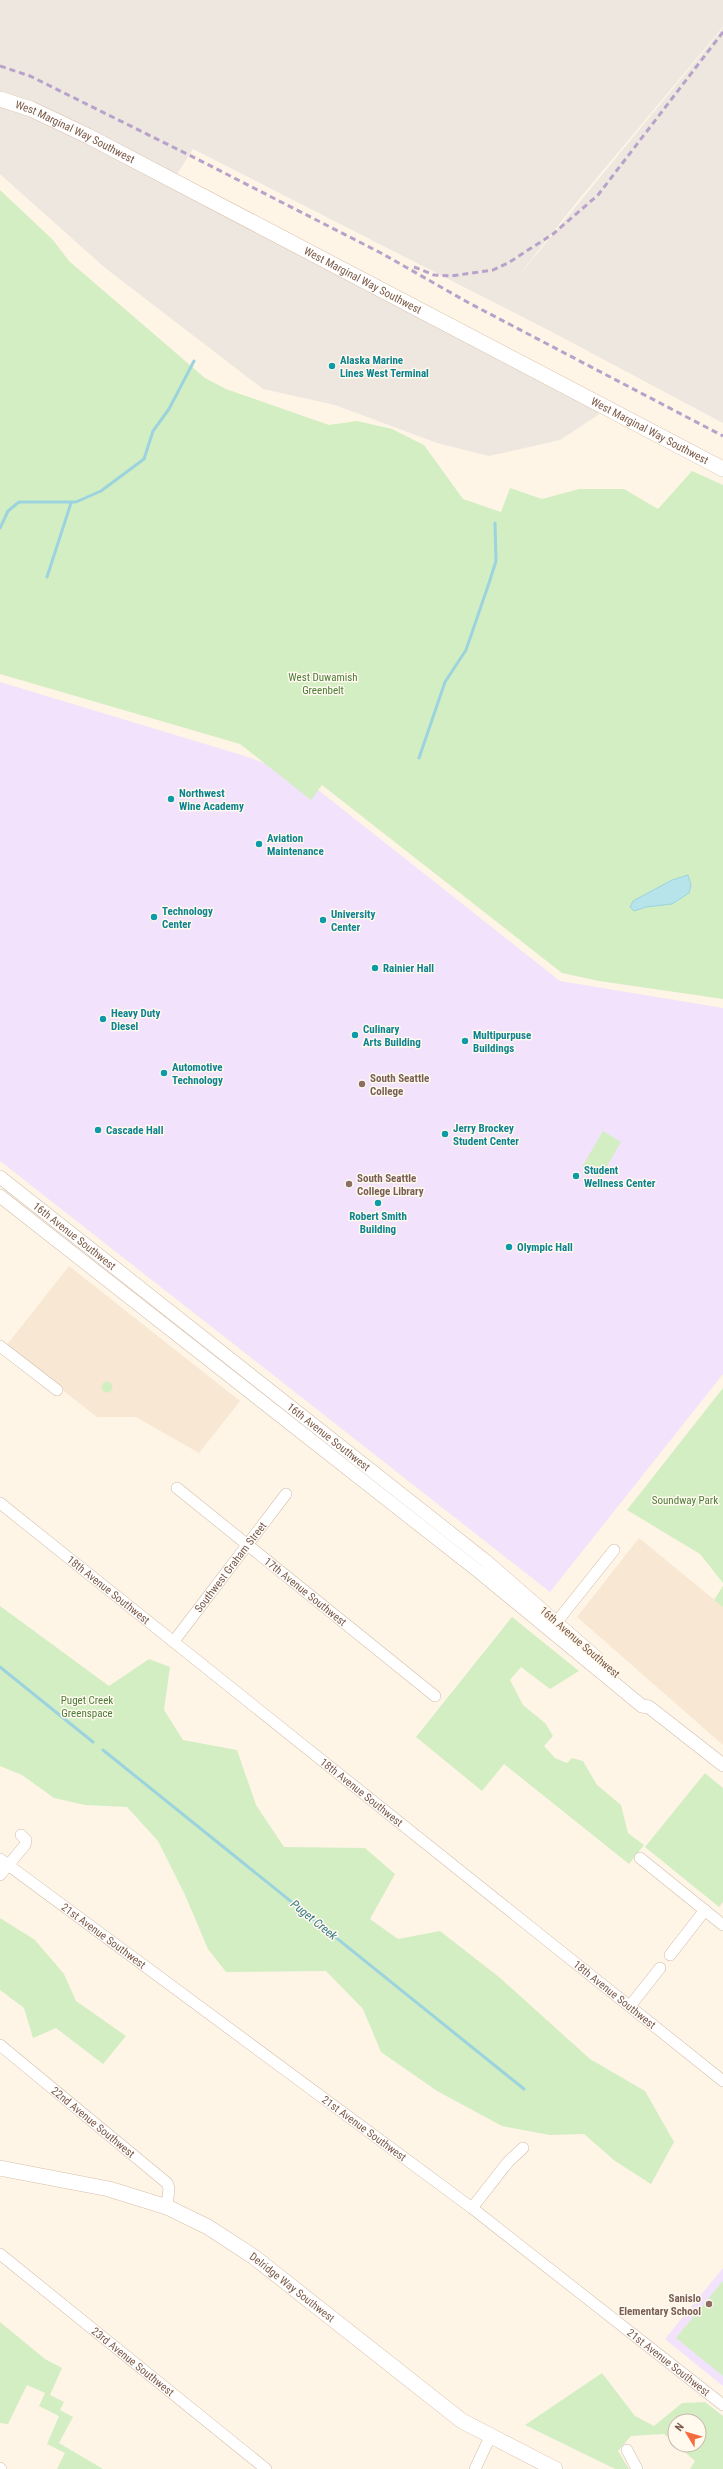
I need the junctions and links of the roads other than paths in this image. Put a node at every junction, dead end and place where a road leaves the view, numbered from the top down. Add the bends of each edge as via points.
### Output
1 (0, 99) edge
2 (723, 469) edge
3 (0, 1177) edge
4 (0, 1196) edge
5 (0, 1346) edge
6 (57, 1390) dead end
7 (177, 1488) dead end
8 (286, 1494) dead end
9 (0, 1503) edge
10 (247, 1544) junction
11 (614, 1550) dead end
12 (554, 1626) junction
13 (174, 1641) junction
14 (435, 1696) dead end
15 (723, 1766) edge
16 (21, 1835) dead end
17 (640, 1858) dead end
18 (5, 1862) edge
19 (0, 1876) edge
20 (705, 1910) junction
21 (723, 1925) edge
22 (670, 1955) dead end
23 (660, 1968) dead end
24 (630, 2006) junction
25 (0, 2045) edge
26 (723, 2081) edge
27 (523, 2148) dead end
28 (0, 2168) edge
29 (167, 2207) junction
30 (472, 2208) junction
31 (0, 2254) edge
32 (723, 2405) edge
33 (490, 2436) junction
34 (627, 2450) dead end
35 (266, 2469) edge
36 (475, 2469) edge
37 (555, 2469) edge
38 (637, 2469) edge

1 - 2 main road, West Marginal Way Southwest via 30,109 88,136
3 - 12 street, 16th Avenue Southwest via 486,1561
4 - 12 street, 16th Avenue Southwest
5 - 6 street
7 - 10 street, 17th Avenue Southwest
8 - 10 street, Southwest Graham Street
9 - 13 street, 18th Avenue Southwest
10 - 13 street, Southwest Graham Street
10 - 14 street, 17th Avenue Southwest
11 - 12 street
12 - 15 street, 16th Avenue Southwest via 642,1706 649,1707
13 - 24 street, 18th Avenue Southwest
16 - 18 street via 26,1840 25,1845
17 - 20 street
18 - 19 street
18 - 30 street, 21st Avenue Southwest
20 - 21 street
20 - 22 street
23 - 24 street
24 - 26 street, 18th Avenue Southwest
25 - 29 street, 22nd Avenue Southwest via 167,2183
27 - 30 street via 508,2162
28 - 29 main road, Delridge Way Southwest via 110,2189
29 - 33 main road, Delridge Way Southwest via 208,2227 244,2250 462,2420
30 - 32 street, 21st Avenue Southwest
31 - 35 street, 23rd Avenue Southwest
33 - 36 street
33 - 37 main road, Delridge Way Southwest
34 - 38 street

